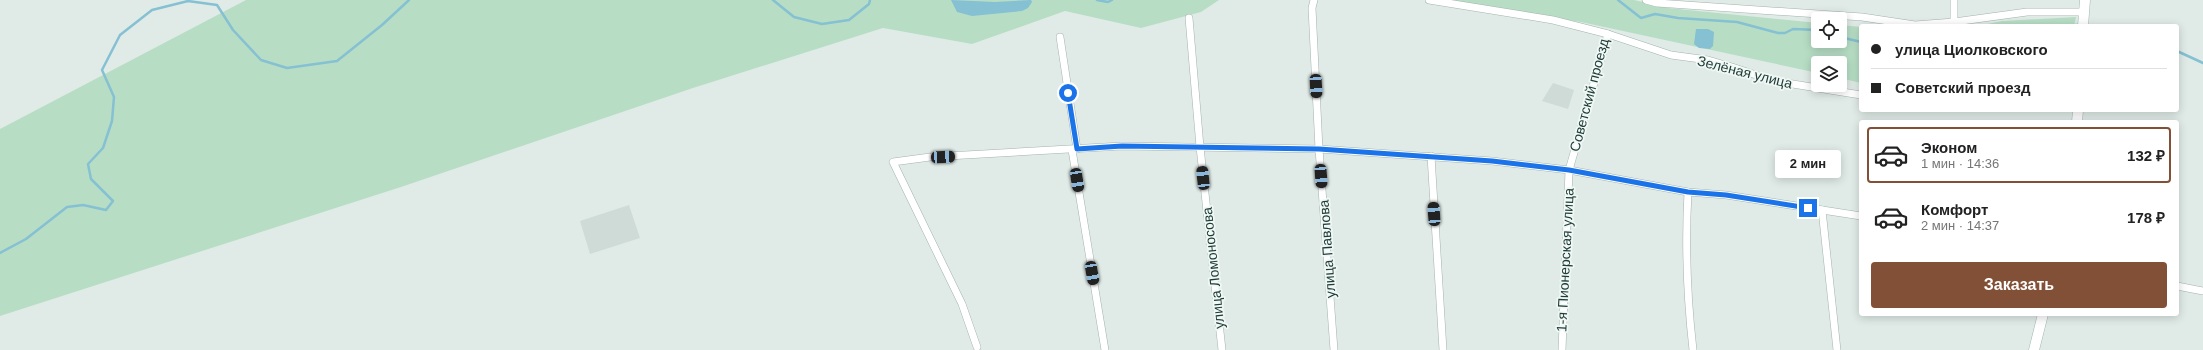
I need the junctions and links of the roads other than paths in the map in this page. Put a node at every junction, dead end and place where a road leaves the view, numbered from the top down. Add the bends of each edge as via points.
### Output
1 (1314, 0) edge
2 (1429, 0) edge
3 (1646, 0) edge
4 (1954, 0) edge
5 (2085, 0) edge
6 (1189, 18) dead end
7 (2083, 18) edge
8 (1954, 22) junction
9 (1909, 24) edge
10 (1928, 24) edge
11 (1608, 34) junction
12 (1060, 37) dead end
13 (1859, 95) edge
14 (1200, 147) junction
15 (1074, 149) junction
16 (1319, 149) junction
17 (1431, 156) junction
18 (1569, 170) junction
19 (1688, 192) junction
20 (1822, 210) junction
21 (1859, 216) edge
22 (2179, 286) edge
23 (2203, 291) edge
24 (2042, 316) edge
25 (977, 347) dead end
26 (1105, 350) edge
27 (1222, 350) edge
28 (1334, 350) edge
29 (1443, 350) edge
30 (1562, 350) edge
31 (1693, 350) edge
32 (1837, 350) edge
33 (2034, 350) edge

1 - 16 street via 1312,8
2 - 11 street, Советский проезд via 1553,20
3 - 9 street via 1657,3 1862,16
4 - 8 street
5 - 7 street
6 - 14 street, улица Ломоносова
7 - 8 street via 2027,12
8 - 10 street
11 - 13 street, Зелёная улица via 1649,49 1708,60 1774,81
11 - 18 street, Советский проезд
12 - 15 street
14 - 15 street, Советский проезд via 1122,146
14 - 16 street, Советский проезд
14 - 27 street, улица Ломоносова
15 - 25 street, Советский проезд via 893,162 962,304
15 - 26 street
16 - 17 street, Советский проезд
16 - 28 street, улица Павлова
17 - 18 street, Советский проезд
17 - 29 street
18 - 19 street, Советский проезд
18 - 30 street, 1-я Пионерская улица
19 - 20 street, Советский проезд via 1726,195
19 - 31 street via 1687,301
20 - 21 street, Советский проезд
20 - 32 street
22 - 23 street
24 - 33 street

